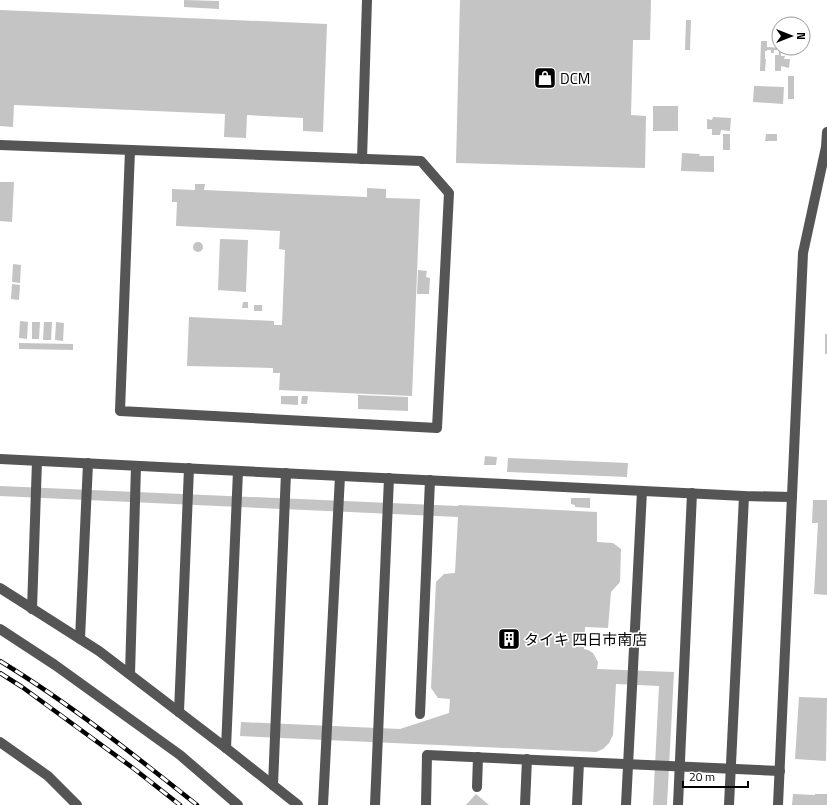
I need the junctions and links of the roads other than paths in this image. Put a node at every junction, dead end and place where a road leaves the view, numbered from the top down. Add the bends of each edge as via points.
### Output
1 (367, 0) edge
2 (827, 132) edge
3 (0, 145) edge
4 (827, 147) edge
5 (130, 150) junction
6 (362, 159) junction
7 (0, 459) edge
8 (37, 461) junction
9 (88, 463) junction
10 (136, 466) junction
11 (188, 468) junction
12 (238, 471) junction
13 (286, 473) junction
14 (340, 476) junction
15 (389, 478) junction
16 (430, 480) junction
17 (642, 490) junction
18 (692, 493) junction
19 (744, 496) junction
20 (792, 497) junction
21 (0, 588) edge
22 (32, 608) junction
23 (0, 629) edge
24 (80, 639) junction
25 (130, 674) junction
26 (179, 712) junction
27 (420, 714) dead end
28 (0, 742) edge
29 (226, 748) junction
30 (478, 757) junction
31 (527, 759) junction
32 (578, 762) junction
33 (628, 764) junction
34 (679, 766) junction
35 (730, 769) junction
36 (780, 771) junction
37 (273, 785) junction
38 (477, 787) dead end
39 (77, 805) edge
40 (238, 805) edge
41 (298, 805) edge
42 (323, 805) edge
43 (375, 805) edge
44 (426, 805) edge
45 (525, 805) edge
46 (577, 805) edge
47 (626, 805) edge
48 (678, 805) edge
49 (729, 805) edge
50 (778, 805) edge

1 - 6 street
2 - 4 street
3 - 5 street
4 - 20 street via 803,253
5 - 6 street
5 - 6 street via 120,411 437,428 449,193 421,161
7 - 8 street
8 - 9 street
8 - 22 street
9 - 10 street
9 - 24 street
10 - 11 street
10 - 25 street
11 - 12 street
11 - 26 street
12 - 13 street
12 - 29 street
13 - 14 street
13 - 37 street
14 - 15 street
14 - 42 street
15 - 16 street
15 - 43 street
16 - 17 street
16 - 27 street
17 - 18 street
17 - 33 street
18 - 19 street
18 - 34 street
19 - 20 street
19 - 35 street
20 - 36 street
21 - 22 street
22 - 24 street
23 - 40 street via 55,665 180,756
24 - 25 street
25 - 26 street
26 - 29 street
28 - 39 street via 48,776
29 - 37 street
30 - 31 street
30 - 38 street
30 - 44 street via 427,755
31 - 32 street
31 - 45 street
32 - 33 street
32 - 46 street
33 - 34 street
33 - 47 street
34 - 35 street
34 - 48 street
35 - 36 street
35 - 49 street
36 - 50 street
37 - 41 street

